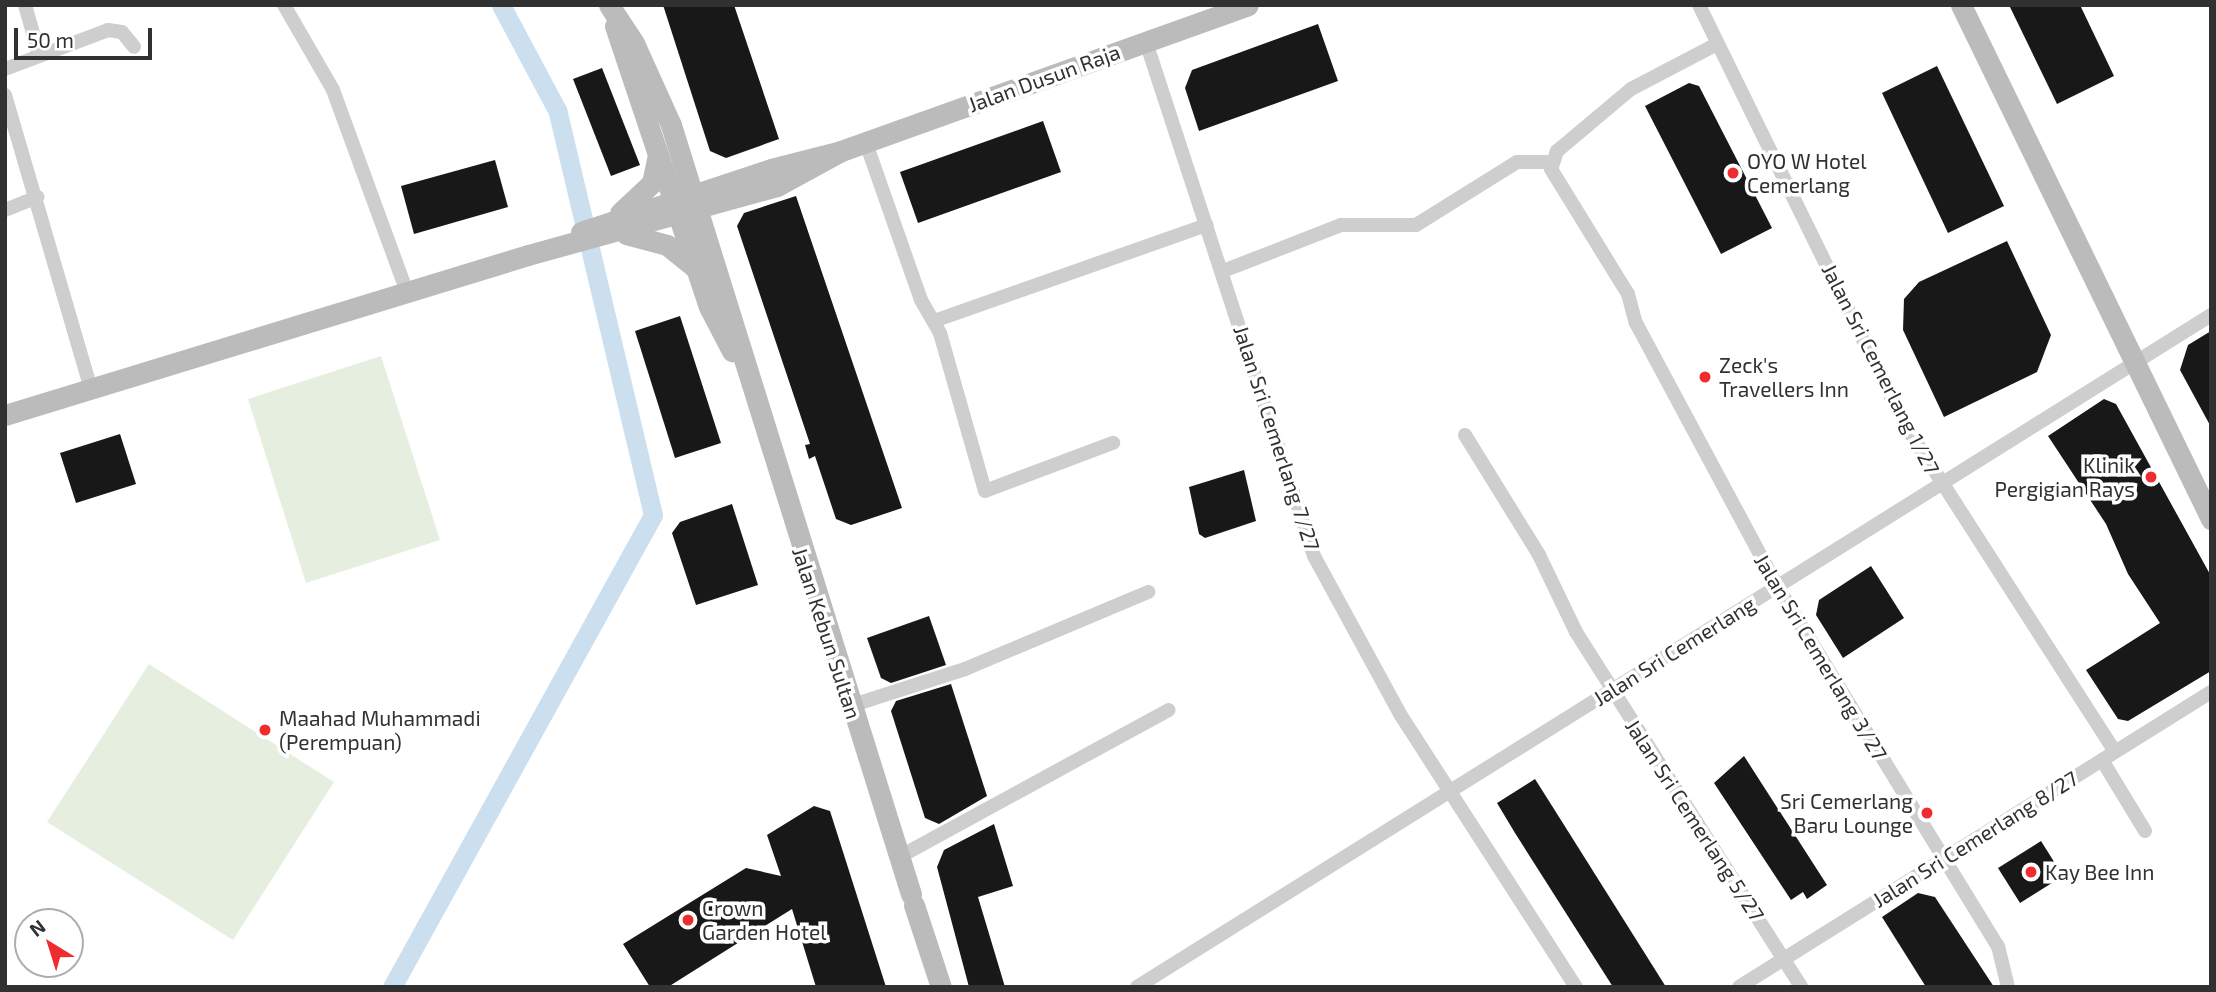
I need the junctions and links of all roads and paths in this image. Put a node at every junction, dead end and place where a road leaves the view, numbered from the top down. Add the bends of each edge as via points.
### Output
1 (25, 5) edge
2 (284, 5) edge
3 (1248, 5) edge
4 (1699, 5) edge
5 (1961, 5) edge
6 (610, 6) edge
7 (1146, 42) junction
8 (1717, 44) junction
9 (134, 47) dead end
10 (39, 54) junction
11 (5, 69) edge
12 (5, 95) edge
13 (866, 142) junction
14 (659, 152) junction
15 (1550, 162) junction
16 (37, 197) junction
17 (686, 205) junction
18 (5, 210) edge
19 (1207, 225) junction
20 (611, 228) junction
21 (697, 270) junction
22 (1223, 271) junction
23 (407, 292) junction
24 (2211, 315) edge
25 (934, 321) junction
26 (2132, 364) junction
27 (744, 372) junction
28 (91, 389) junction
29 (5, 415) edge
30 (1465, 435) dead end
31 (1113, 443) dead end
32 (1940, 484) junction
33 (2211, 519) edge
34 (1777, 586) junction
35 (1148, 592) dead end
36 (1612, 690) junction
37 (2211, 692) edge
38 (850, 706) junction
39 (1169, 710) dead end
40 (2115, 752) junction
41 (2102, 760) junction
42 (1450, 791) junction
43 (2145, 831) dead end
44 (899, 857) junction
45 (1944, 859) junction
46 (1784, 958) junction
47 (941, 987) edge
48 (1137, 987) edge
49 (1576, 987) edge
50 (1739, 987) edge
51 (1801, 987) edge
52 (2008, 987) edge

1 - 10 street
2 - 23 street via 333,90
3 - 7 main road, Jalan Dusun Raja
4 - 8 street, Jalan Sri Cemerlang 1/27
5 - 26 main road
6 - 14 main road, Jalan Kebun Sultan
6 - 17 main road, Jalan Kebun Sultan via 655,87
7 - 13 main road, Jalan Dusun Raja
7 - 19 street, Jalan Sri Cemerlang 7/27
8 - 15 street via 1631,89
8 - 32 street, Jalan Sri Cemerlang 1/27 via 1902,420
9 - 10 street via 113,29
10 - 11 street
12 - 16 street
13 - 17 main road, Jalan Dusun Raja
13 - 25 street
14 - 17 main road, Jalan Kebun Sultan
14 - 20 main road via 648,188
15 - 22 street via 1517,163 1416,225 1341,225
15 - 34 street, Jalan Sri Cemerlang 3/27 via 1554,177 1628,294 1636,323
16 - 18 street
16 - 28 street
17 - 20 main road, Jalan Dusun Raja
17 - 21 main road, Jalan Kebun Sultan
17 - 27 main road, Jalan Kebun Sultan via 730,306
19 - 22 street, Jalan Sri Cemerlang 7/27
19 - 25 street
20 - 21 main road via 667,245
20 - 23 main road
21 - 27 main road, Jalan Kebun Sultan via 709,307
22 - 42 street, Jalan Sri Cemerlang 7/27 via 1307,539 1401,714
23 - 28 main road
24 - 26 street, Jalan Sri Cemerlang
25 - 31 street via 985,491
26 - 32 street, Jalan Sri Cemerlang
26 - 33 main road
27 - 38 main road, Jalan Kebun Sultan
28 - 29 main road
30 - 36 street, Jalan Sri Cemerlang 5/27
32 - 34 street, Jalan Sri Cemerlang
32 - 40 street, Jalan Sri Cemerlang 1/27
34 - 36 street, Jalan Sri Cemerlang
34 - 45 street, Jalan Sri Cemerlang 3/27
35 - 38 street via 965,668
36 - 42 street, Jalan Sri Cemerlang
36 - 46 street, Jalan Sri Cemerlang 5/27
37 - 40 street, Jalan Sri Cemerlang 8/27
38 - 44 main road, Jalan Kebun Sultan
39 - 44 street
40 - 41 street, Jalan Sri Cemerlang 8/27
41 - 43 street
41 - 45 street, Jalan Sri Cemerlang 8/27
42 - 48 street, Jalan Sri Cemerlang
42 - 49 street, Jalan Sri Cemerlang 7/27
44 - 47 main road, Jalan Kebun Sultan
45 - 46 street, Jalan Sri Cemerlang 8/27
45 - 52 street, Jalan Sri Cemerlang 3/27 via 2005,958
46 - 50 street, Jalan Sri Cemerlang 8/27
46 - 51 street, Jalan Sri Cemerlang 5/27

